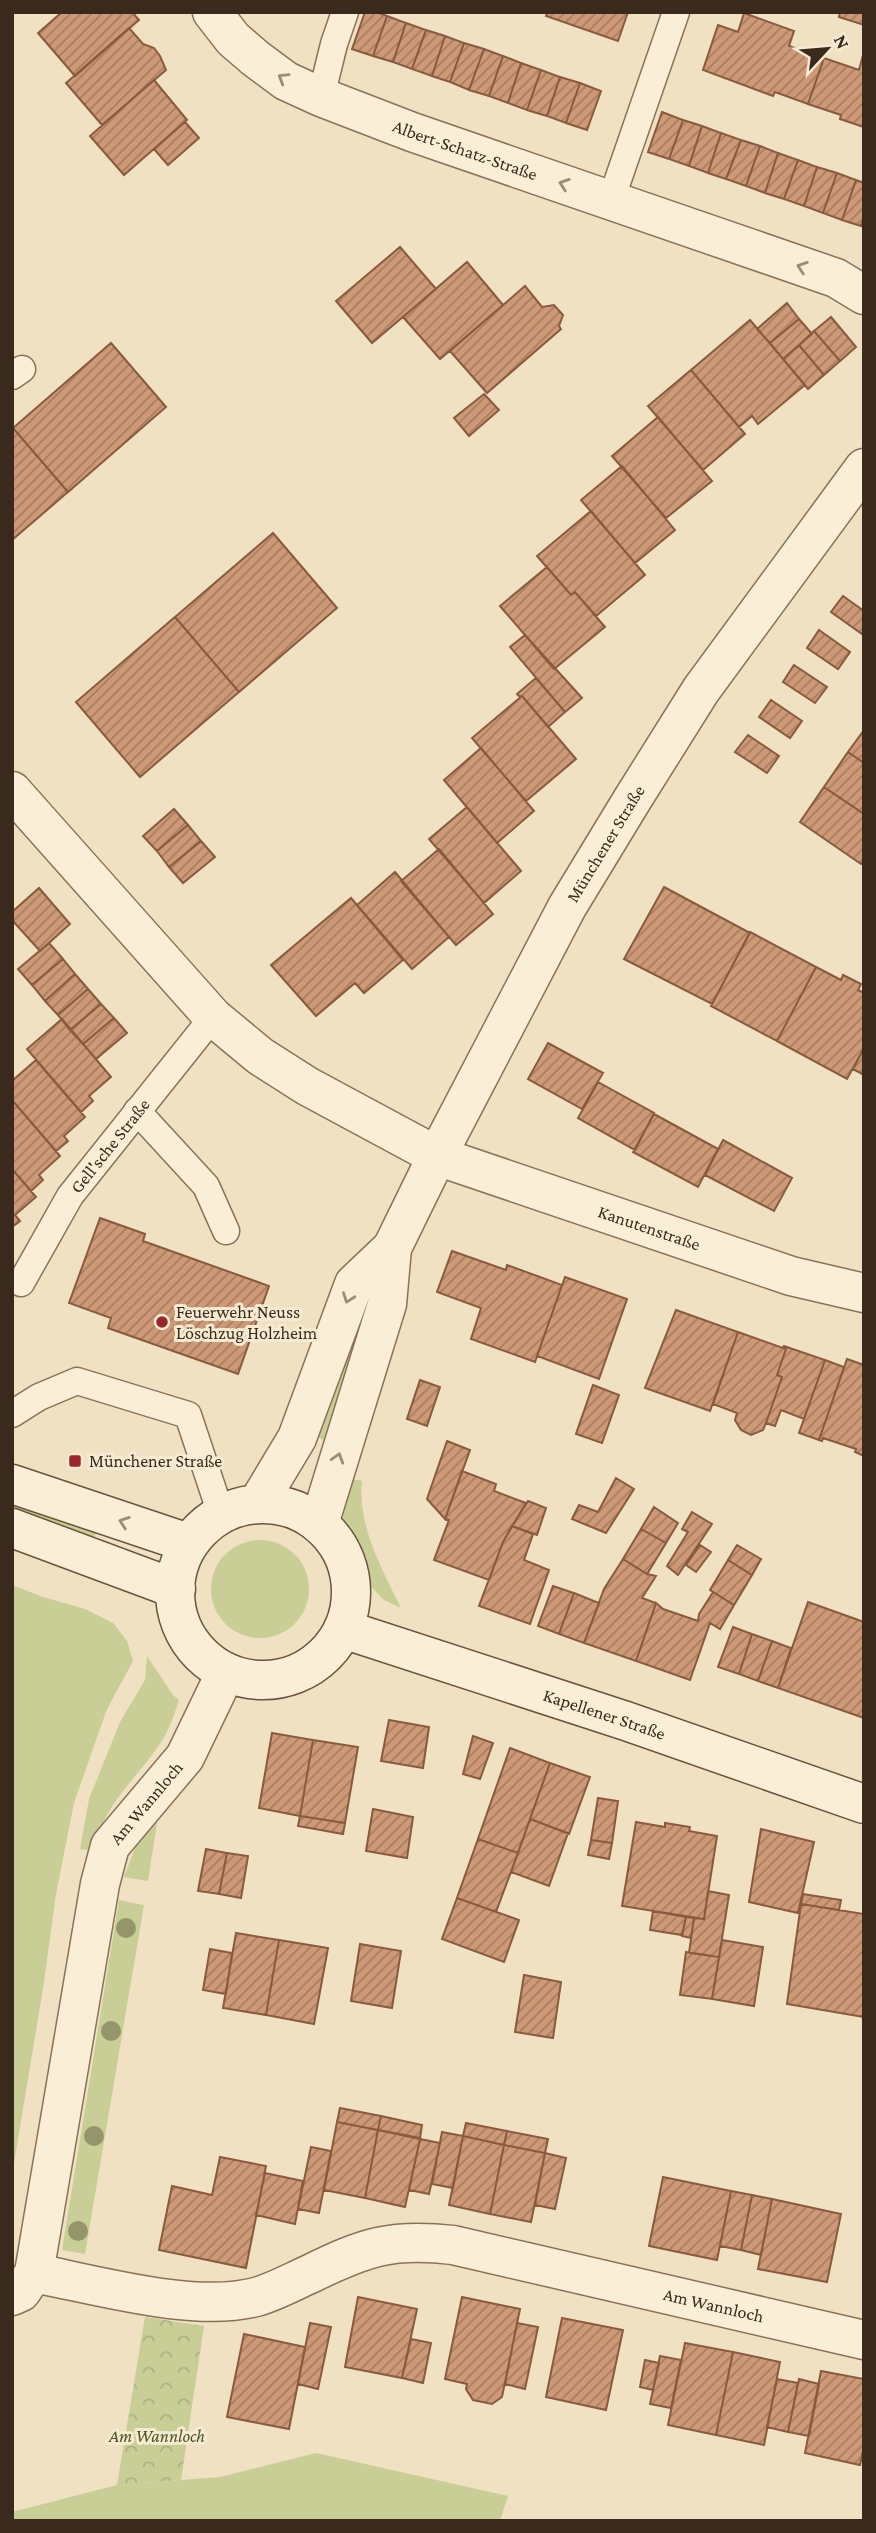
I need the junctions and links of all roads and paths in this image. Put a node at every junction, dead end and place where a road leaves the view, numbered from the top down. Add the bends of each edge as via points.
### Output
1 (212, 12) edge
2 (345, 12) edge
3 (676, 12) edge
4 (321, 97) junction
5 (611, 200) junction
6 (863, 293) edge
7 (864, 468) edge
8 (12, 791) edge
9 (213, 1017) junction
10 (137, 1111) junction
11 (438, 1156) junction
12 (226, 1231) dead end
13 (392, 1248) junction
14 (21, 1283) dead end
15 (864, 1293) edge
16 (12, 1414) edge
17 (12, 1484) edge
18 (258, 1503) junction
19 (221, 1514) junction
20 (319, 1524) junction
21 (12, 1528) edge
22 (188, 1544) junction
23 (176, 1589) junction
24 (343, 1629) junction
25 (226, 1672) junction
26 (864, 1804) edge
27 (23, 2284) edge
28 (864, 2340) edge

4 -> 1 street, Albert-Schatz-Straße via 255,58
2 - 4 lane
3 - 5 lane
5 -> 4 street, Albert-Schatz-Straße
6 -> 5 street, Albert-Schatz-Straße via 836,278
7 - 11 street, Münchener Straße via 701,690 632,800 568,907
8 - 9 street
9 - 10 lane, Gell'sche Straße
9 - 11 street via 307,1086
10 - 12 lane via 206,1186
10 - 14 lane, Gell'sche Straße via 70,1196
11 - 13 street, Münchener Straße
11 - 15 street, Kanutenstraße via 791,1276
13 -> 18 street, Münchener Straße via 354,1284 297,1438
20 -> 13 street, Münchener Straße via 387,1304
16 - 19 lane via 77,1381 188,1415
22 -> 17 street
18 - 19 street
18 - 20 street via 290,1508
19 - 22 street via 202,1526
20 - 24 street via 332,1536 349,1572 351,1591
21 - 23 street
22 - 23 street
23 - 25 street via 177,1610 189,1641
24 - 25 street via 322,1657 293,1675 259,1680
24 - 26 street, Kapellener Straße
25 - 27 street, Am Wannloch via 185,1757 110,1846
27 - 28 street, Am Wannloch via 173,2300 231,2300 255,2297 373,2247 426,2242

